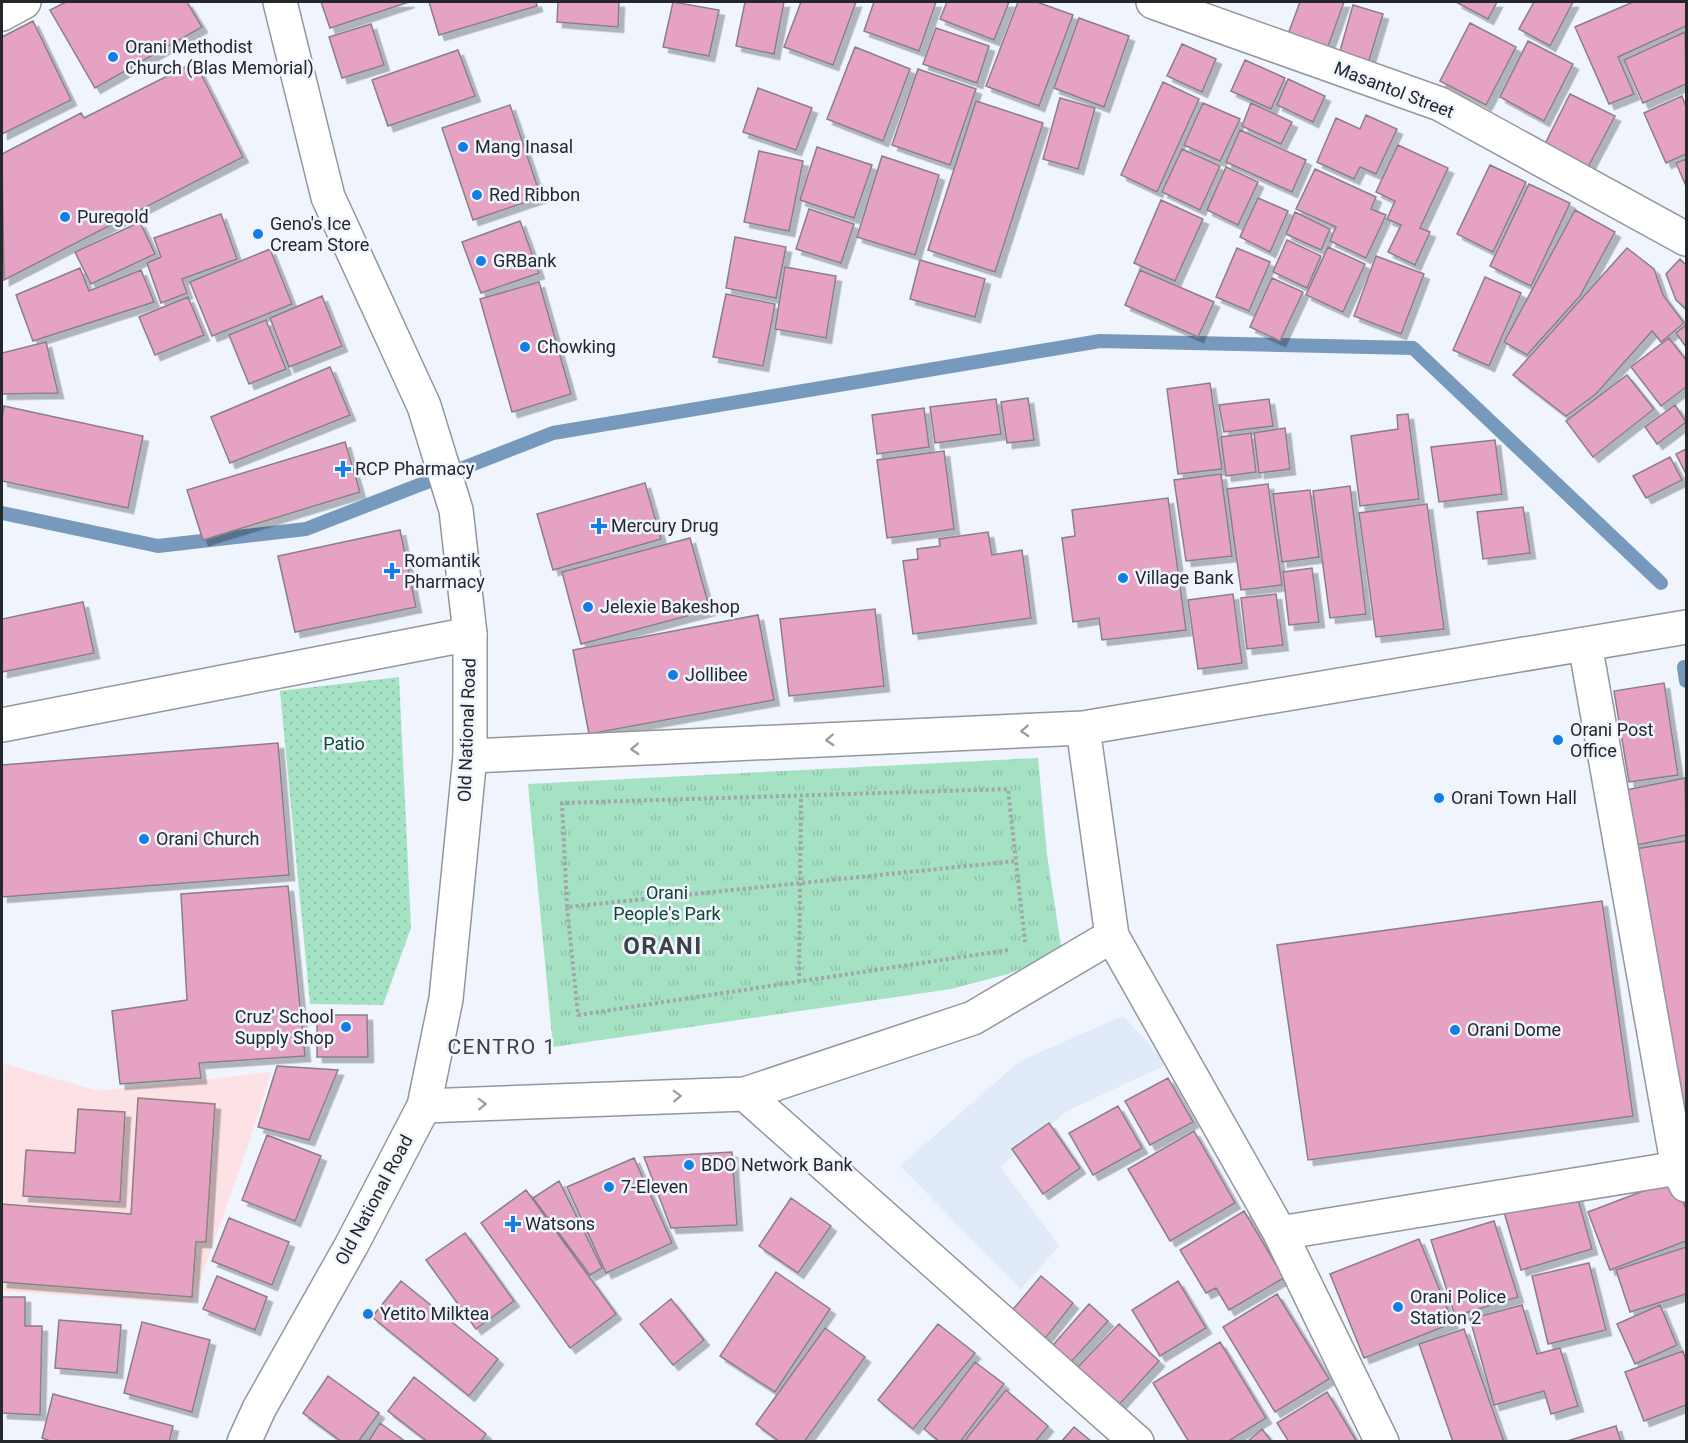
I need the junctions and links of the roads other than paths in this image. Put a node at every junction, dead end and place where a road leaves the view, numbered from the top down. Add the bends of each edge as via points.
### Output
1 (24, 2) edge
2 (280, 2) edge
3 (1152, 2) edge
4 (2, 14) edge
5 (1686, 239) edge
6 (1686, 627) edge
7 (470, 634) junction
8 (1585, 644) junction
9 (2, 725) edge
10 (1083, 728) junction
11 (470, 756) junction
12 (1112, 936) junction
13 (745, 1094) junction
14 (423, 1106) junction
15 (1682, 1176) edge
16 (1280, 1233) junction
17 (244, 1442) edge
18 (1137, 1442) edge
19 (1382, 1442) edge

1 - 4 street
2 - 7 street, Old National Road via 328,196 424,406 442,462 456,510
3 - 5 street, Masantol Street via 1440,104
6 - 8 street
7 - 9 street
7 - 11 street, Old National Road
8 - 10 street
8 - 15 street
10 -> 11 street
10 - 12 street
11 - 14 street, Old National Road via 446,999
12 - 13 street via 974,1018
12 - 16 street
14 -> 13 street
13 - 18 street
14 - 17 street, Old National Road
15 - 16 street
16 - 19 street

